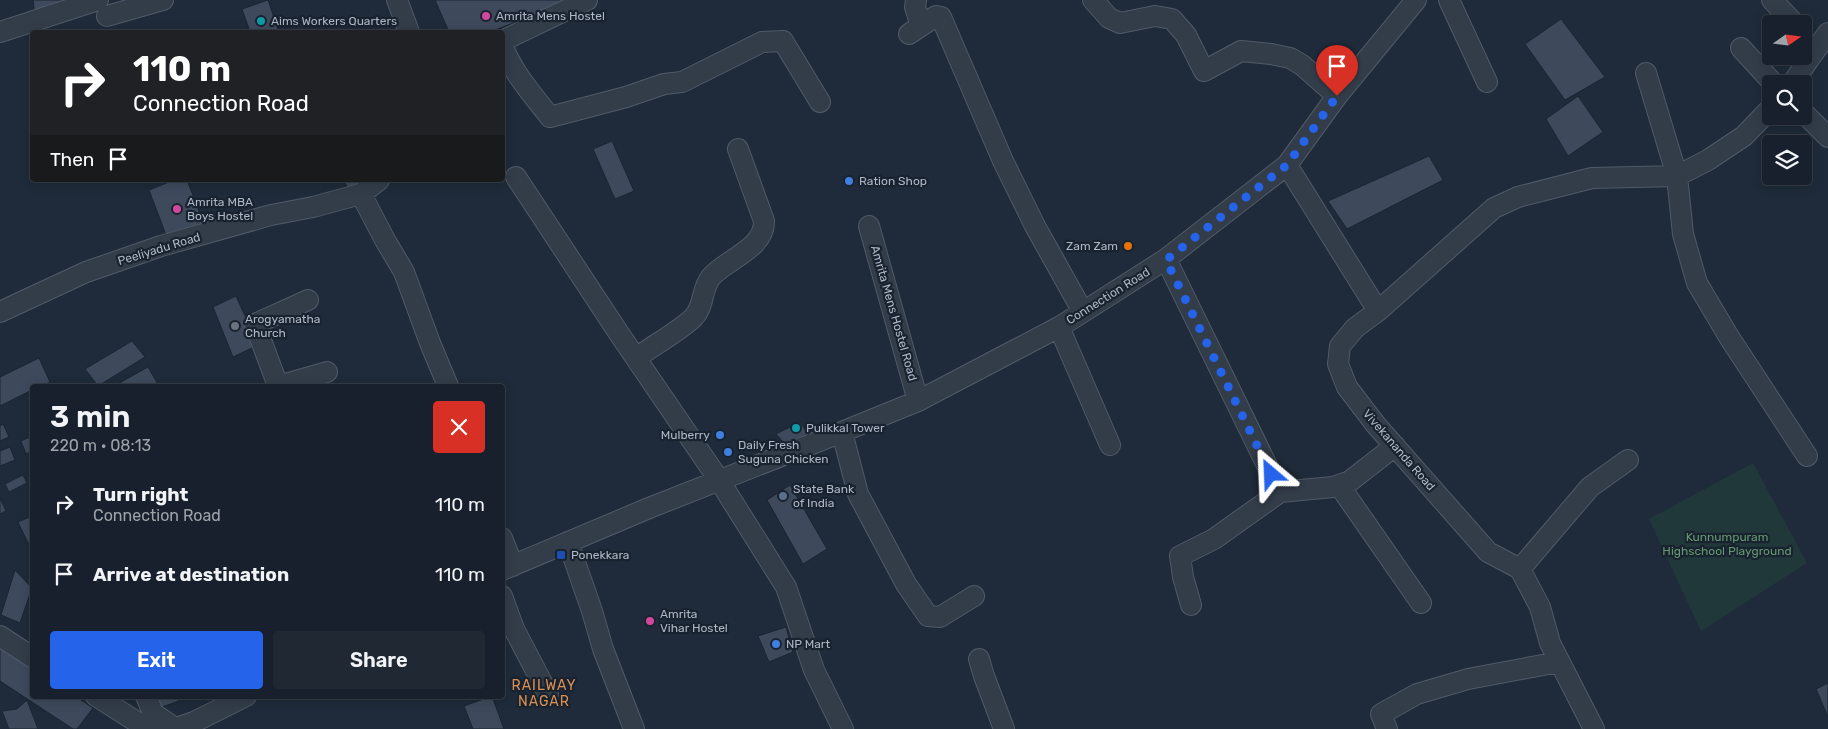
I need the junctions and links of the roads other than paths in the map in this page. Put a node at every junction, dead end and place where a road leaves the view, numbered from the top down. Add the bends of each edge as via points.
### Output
1 (163, 0) edge
2 (397, 0) edge
3 (587, 0) edge
4 (916, 0) edge
5 (1093, 0) edge
6 (1449, 0) edge
7 (1772, 0) edge
8 (1410, 2) edge
9 (104, 12) edge
10 (1786, 15) edge
11 (408, 30) edge
12 (0, 32) edge
13 (1828, 34) edge
14 (505, 41) edge
15 (1812, 47) edge
16 (1741, 48) dead end
17 (505, 52) edge
18 (1646, 73) dead end
19 (1766, 75) edge
20 (1487, 82) dead end
21 (1337, 96) junction
22 (820, 102) dead end
23 (1762, 117) edge
24 (1812, 121) edge
25 (1828, 137) edge
26 (738, 149) dead end
27 (1287, 165) junction
28 (1676, 176) junction
29 (516, 177) dead end
30 (376, 182) edge
31 (361, 194) junction
32 (869, 226) dead end
33 (1166, 260) junction
34 (308, 300) dead end
35 (1378, 311) junction
36 (0, 312) edge
37 (1083, 312) junction
38 (1059, 327) junction
39 (636, 358) junction
40 (327, 372) dead end
41 (277, 384) edge
42 (285, 384) edge
43 (447, 384) edge
44 (918, 401) junction
45 (842, 432) junction
46 (1110, 445) dead end
47 (1395, 446) junction
48 (1807, 456) dead end
49 (1628, 460) dead end
50 (720, 480) junction
51 (1339, 485) junction
52 (1280, 492) junction
53 (568, 542) junction
54 (505, 553) edge
55 (508, 568) edge
56 (1520, 568) junction
57 (974, 596) dead end
58 (1422, 603) dead end
59 (505, 604) edge
60 (1191, 605) dead end
61 (0, 636) edge
62 (30, 656) edge
63 (980, 659) dead end
64 (1559, 662) junction
65 (548, 694) dead end
66 (101, 699) edge
67 (147, 699) edge
68 (240, 699) edge
69 (148, 729) edge
70 (175, 729) edge
71 (634, 729) edge
72 (844, 729) edge
73 (1004, 729) edge
74 (1387, 729) edge
75 (1594, 729) edge

1 - 9 street
2 - 11 street
3 - 14 street
4 - 37 street via 915,30 941,16 1003,161
5 - 21 street via 1109,18 1120,23 1155,16 1172,19 1186,35 1204,71 1241,51 1271,54 1290,58 1302,65
6 - 20 street
7 - 10 street
8 - 21 street, Connection Road
9 - 12 street
13 - 15 street
16 - 19 street
17 - 22 street via 514,70 550,117 626,98 664,84 682,82 762,42 783,40
18 - 28 street
21 - 27 street, Connection Road
23 - 28 street via 1744,136
24 - 25 street
26 - 39 street via 764,221 764,230 758,239 711,277 701,308 692,318
27 - 33 street, Connection Road
27 - 35 street
28 - 35 street, Vivekananda Road via 1592,178 1518,197 1494,208
28 - 48 street via 1683,234 1697,283
29 - 39 street
30 - 31 street, Peeliyadu Road
31 - 36 street, Peeliyadu Road via 161,246 86,272
31 - 43 street via 404,272
32 - 44 street, Amrita Mens Hostel Road
33 - 37 street, Connection Road
33 - 52 street
34 - 41 street via 255,324
35 - 47 street, Vivekananda Road via 1355,328 1340,346 1338,364 1347,387
37 - 38 street, Connection Road
38 - 44 street, Connection Road
38 - 46 street
39 - 50 street
40 - 42 street
44 - 45 street, Connection Road
45 - 50 street, Connection Road
45 - 57 street via 858,494 906,584 928,616 940,617
47 - 51 street via 1350,481
47 - 56 street, Vivekananda Road via 1488,552
49 - 56 street via 1590,487
50 - 53 street, Connection Road
50 - 72 street via 786,587 814,670
51 - 52 street
51 - 58 street
52 - 60 street via 1214,538 1180,556
53 - 55 street, Connection Road
53 - 71 street via 603,649
54 - 55 street
56 - 64 street via 1540,607 1550,644
59 - 65 street
61 - 62 street
63 - 73 street
64 - 74 street via 1468,679 1417,694 1381,714
64 - 75 street
66 - 69 street
67 - 70 street via 153,713
68 - 70 street

